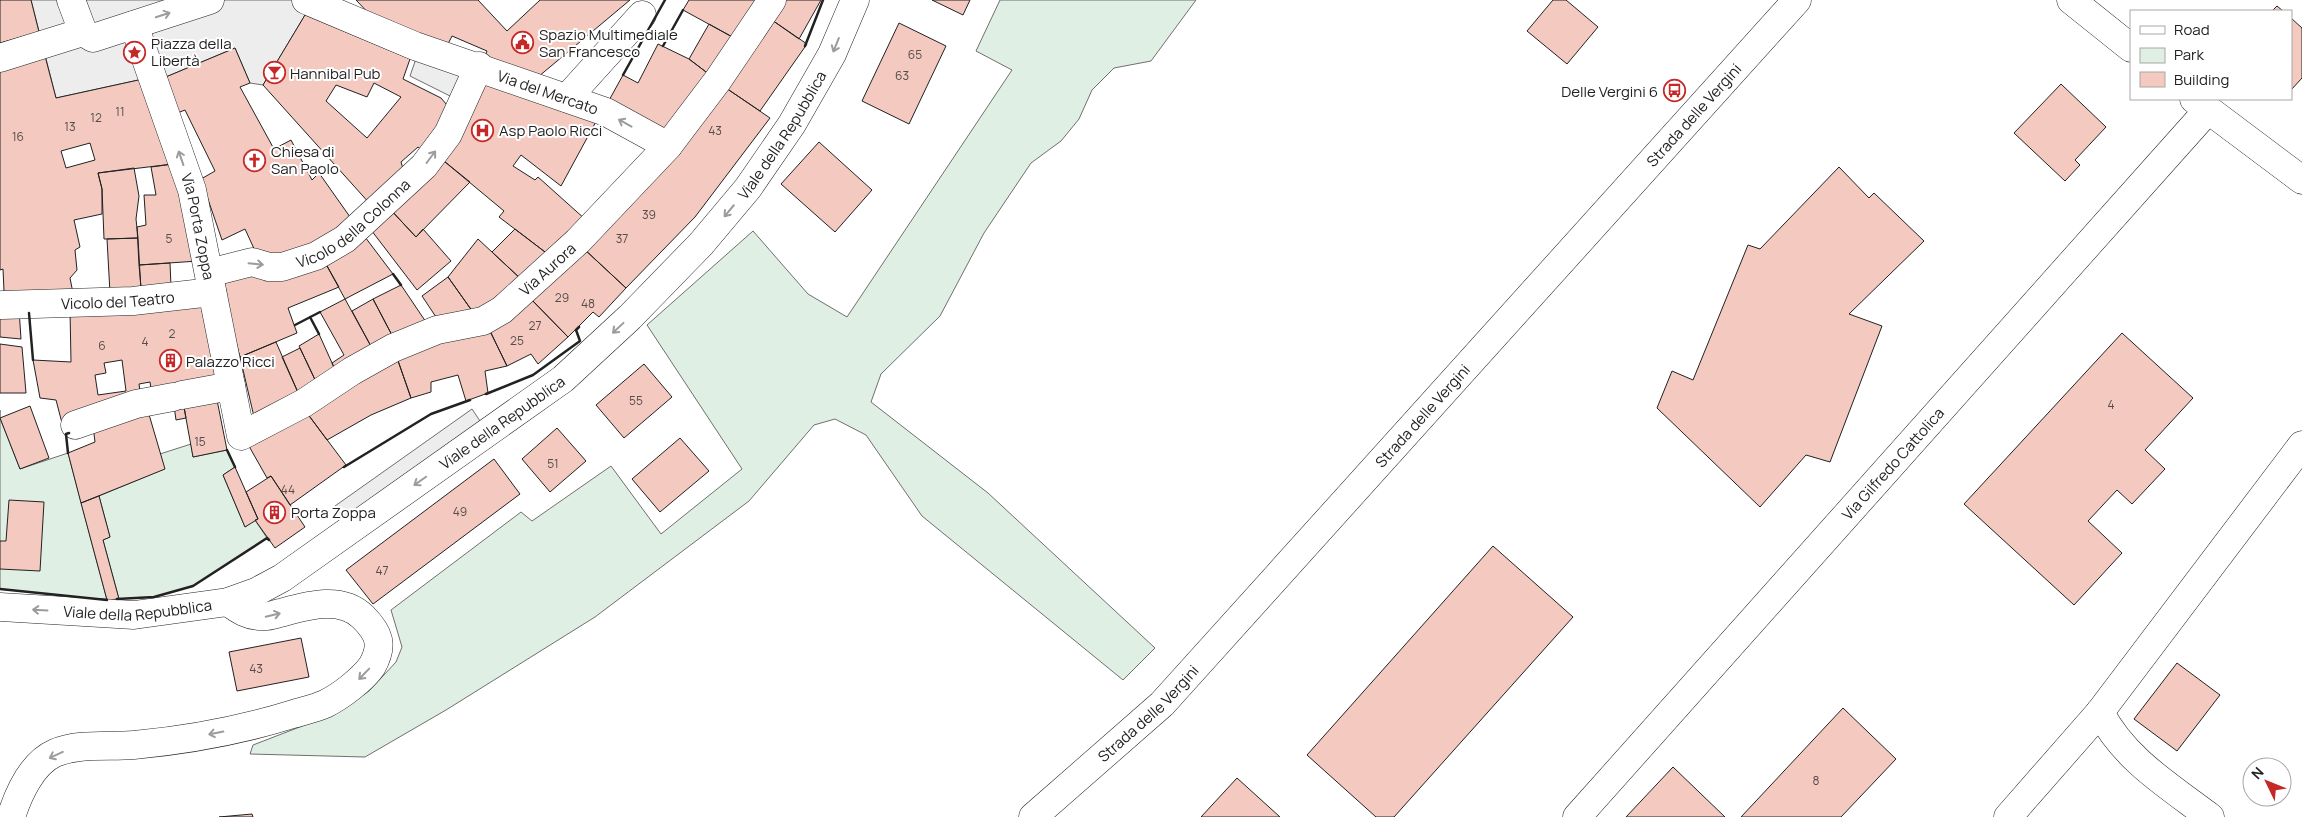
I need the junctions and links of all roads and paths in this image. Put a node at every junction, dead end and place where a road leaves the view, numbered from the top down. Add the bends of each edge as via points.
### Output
1 (71, 0) edge
2 (210, 0) edge
3 (306, 0) edge
4 (772, 0) edge
5 (855, 0) edge
6 (1797, 0) edge
7 (2071, 0) edge
8 (642, 15) dead end
9 (134, 25) junction
10 (83, 32) junction
11 (2130, 47) edge
12 (0, 58) edge
13 (479, 66) junction
14 (567, 98) junction
15 (2201, 104) edge
16 (668, 146) junction
17 (2302, 180) edge
18 (211, 282) junction
19 (13, 304) dead end
20 (231, 386) junction
21 (75, 425) dead end
22 (241, 436) joint
23 (2302, 445) edge
24 (228, 602) junction
25 (0, 607) edge
26 (2100, 712) junction
27 (11, 817) edge
28 (1033, 817) edge
29 (1577, 817) edge
30 (2008, 817) edge
31 (2210, 817) edge

1 - 10 street
9 -> 2 street
3 - 13 street, Via del Mercato via 415,46
4 - 16 street, Via Aurora
5 -> 24 street, Viale della Repubblica via 832,54 792,124 748,188 701,244 630,316 563,379 282,578
6 - 28 street, Strada delle Vergini via 1162,704
7 - 11 street
8 - 14 street
9 - 10 street via 93,38
18 -> 9 street, Via Porta Zoppa via 192,190
10 - 12 street
13 - 14 street, Via del Mercato
18 -> 13 street, Vicolo della Colonna via 252,262 282,267 316,256 345,239 424,166 448,134
16 -> 14 street, Via del Mercato via 606,112
15 - 17 street
15 - 29 street, Via Gilfredo Cattolica
16 - 22 street, Via Aurora via 578,240 502,310 483,321 438,330 393,348 304,403
18 - 19 street, Vicolo del Teatro via 133,301
18 - 20 street, Via Porta Zoppa
20 - 21 street via 136,404
20 - 22 street, Via Porta Zoppa
23 - 26 street
24 -> 25 street, Viale della Repubblica via 134,615
24 -> 27 street via 242,613 263,617 310,606 340,604 362,616 378,635 379,654 366,675 325,704 260,724 188,738 76,748 54,754 25,784
26 - 30 street
26 - 31 street via 2110,731 2140,763

